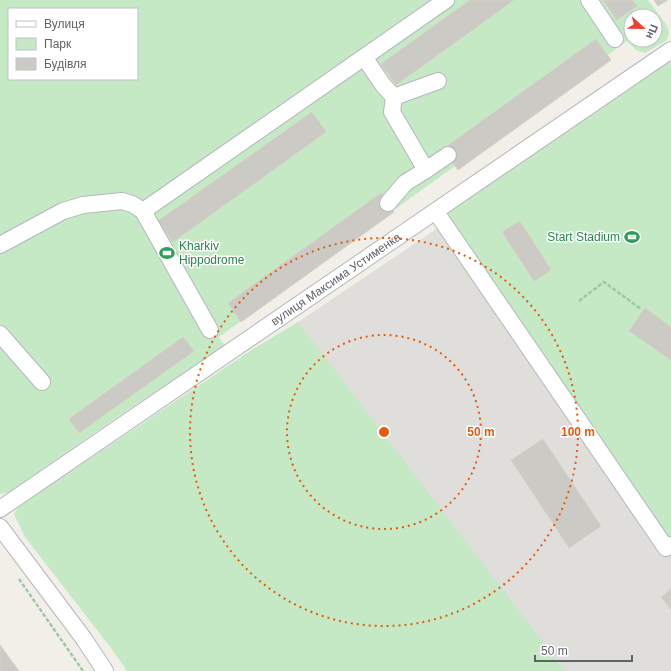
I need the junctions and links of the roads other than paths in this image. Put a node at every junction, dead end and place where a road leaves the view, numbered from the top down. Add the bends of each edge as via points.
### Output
1 (446, 0) edge
2 (589, 0) edge
3 (615, 39) dead end
4 (671, 50) edge
5 (364, 58) junction
6 (438, 81) dead end
7 (394, 97) junction
8 (448, 155) dead end
9 (426, 170) junction
10 (388, 203) dead end
11 (143, 210) junction
12 (436, 212) junction
13 (0, 245) edge
14 (210, 330) dead end
15 (0, 334) edge
16 (42, 382) dead end
17 (0, 509) edge
18 (0, 526) edge
19 (671, 545) edge
20 (105, 671) edge

1 - 5 street
2 - 3 street
4 - 12 street, вулиця Максима Устименка
5 - 7 street
5 - 11 street
6 - 7 street
7 - 9 street via 392,112
8 - 9 street
9 - 10 street via 405,183
11 - 13 street via 122,201 83,205 63,211
11 - 14 street
12 - 17 street, вулиця Максима Устименка
12 - 19 street via 666,548
15 - 16 street
18 - 20 street

